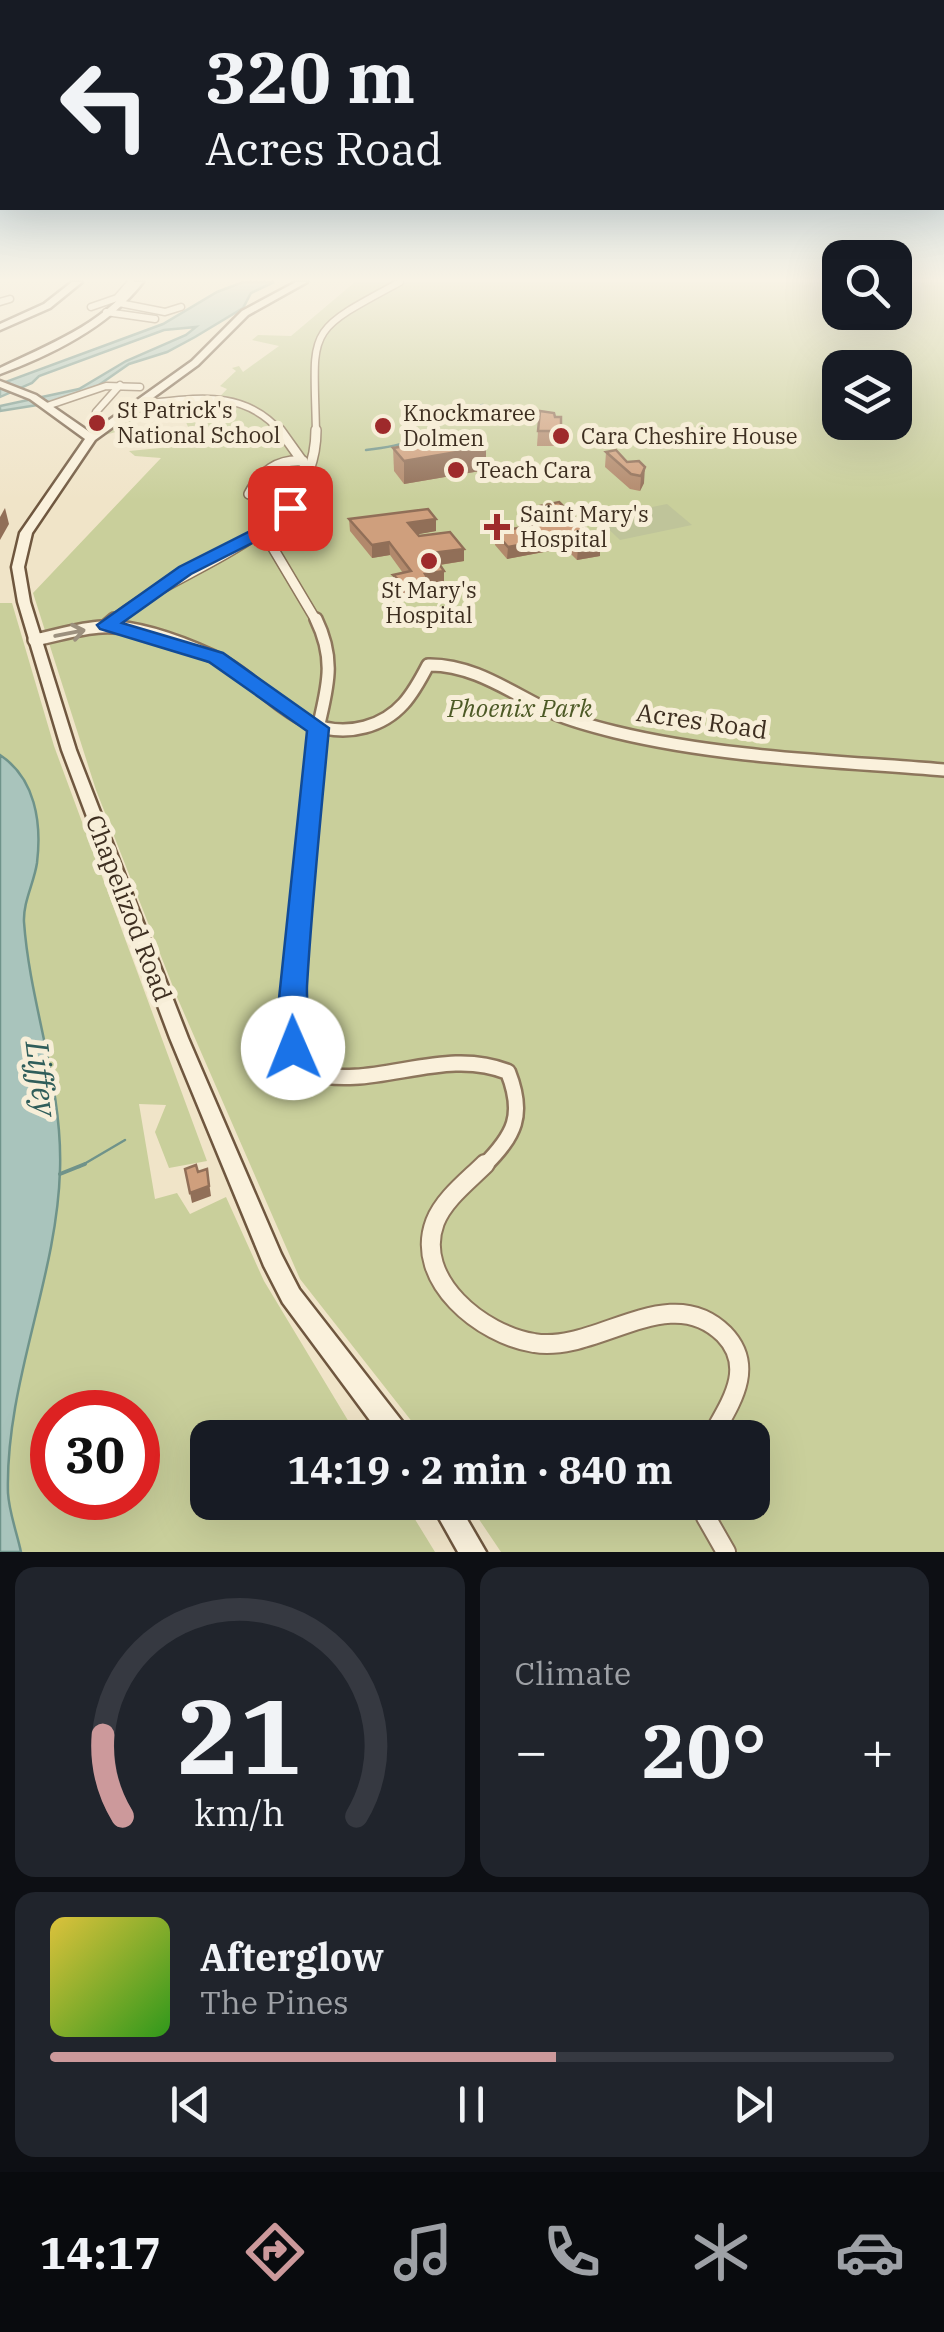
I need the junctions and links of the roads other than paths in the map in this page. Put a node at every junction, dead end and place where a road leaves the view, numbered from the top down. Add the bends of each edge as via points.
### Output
1 (35, 354) edge
2 (203, 354) edge
3 (316, 354) edge
4 (0, 371) edge
5 (0, 384) edge
6 (120, 385) junction
7 (140, 387) dead end
8 (43, 404) junction
9 (141, 404) junction
10 (96, 412) dead end
11 (91, 438) junction
12 (303, 461) junction
13 (310, 472) junction
14 (249, 494) dead end
15 (270, 543) dead end
16 (107, 626) junction
17 (34, 640) junction
18 (318, 728) junction
19 (944, 770) edge
20 (385, 1420) edge
21 (719, 1420) edge
22 (453, 1520) edge
23 (707, 1520) edge
24 (473, 1552) edge
25 (726, 1552) edge

1 - 4 main road
2 - 9 main road
3 - 13 street
5 - 8 main road
6 - 7 street
6 - 8 street
6 - 10 street
8 - 11 main road
9 - 11 main road
9 - 12 street via 221,396 254,407
11 - 17 main road, Chapelizod Road via 23,540 19,577
12 - 13 street
12 - 14 street via 279,462
13 - 16 street via 290,508 268,528 185,570
15 - 18 street via 329,652
17 -> 16 street
16 - 18 street via 216,657
17 - 20 main road, Chapelizod Road via 154,972 272,1260 291,1296
18 - 19 street, Acres Road via 347,732 392,716 407,705 428,665 450,663 548,712 613,731 790,757
18 - 21 street via 293,988 296,1059 333,1078 393,1075 466,1060 486,1060 508,1071 520,1098 518,1116 504,1143 442,1210 432,1236 438,1276 472,1314 520,1342 572,1343 669,1314 702,1318 734,1350 740,1376
22 - 24 main road
23 - 25 street

